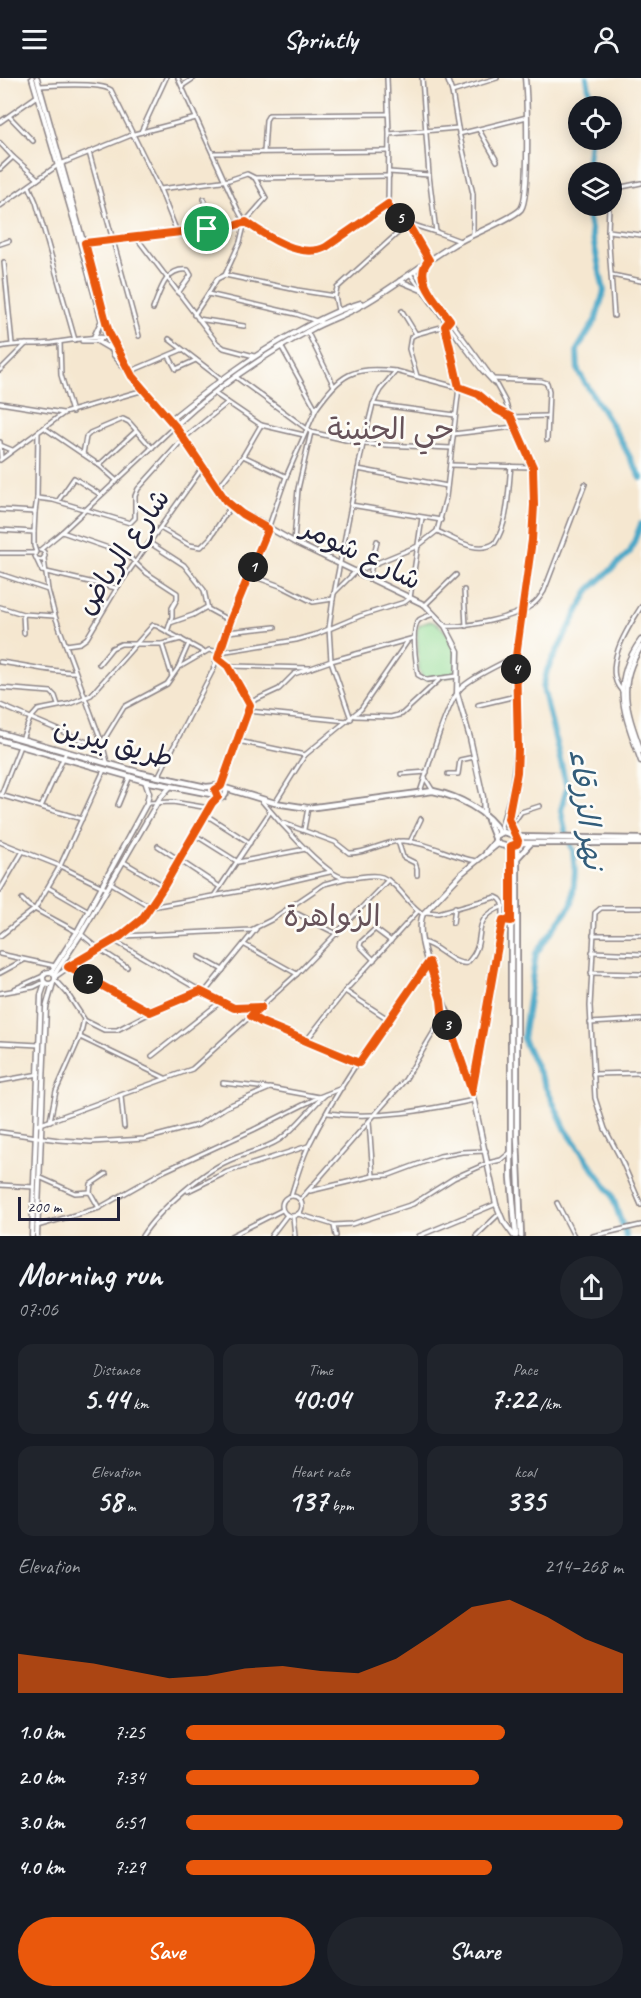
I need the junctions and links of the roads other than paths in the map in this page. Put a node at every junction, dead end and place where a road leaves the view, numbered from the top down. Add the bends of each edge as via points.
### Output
1 (32, 78) edge
2 (37, 78) edge
3 (166, 78) edge
4 (178, 78) edge
5 (194, 78) edge
6 (387, 78) edge
7 (422, 78) edge
8 (447, 78) edge
9 (498, 78) edge
10 (525, 78) edge
11 (40, 86) junction
12 (182, 86) junction
13 (452, 92) junction
14 (40, 95) junction
15 (388, 114) junction
16 (9, 116) junction
17 (527, 117) junction
18 (196, 118) junction
19 (0, 122) edge
20 (458, 128) junction
21 (479, 130) junction
22 (426, 131) junction
23 (141, 132) junction
24 (134, 134) junction
25 (389, 134) junction
26 (459, 135) junction
27 (33, 141) dead end
28 (0, 143) edge
29 (389, 151) junction
30 (89, 152) junction
31 (264, 152) junction
32 (213, 153) junction
33 (13, 157) junction
34 (497, 161) dead end
35 (60, 164) junction
36 (0, 169) edge
37 (389, 174) junction
38 (429, 175) junction
39 (255, 178) junction
40 (38, 179) junction
41 (225, 180) junction
42 (641, 183) edge
43 (29, 186) junction
44 (622, 187) edge
45 (160, 189) junction
46 (204, 200) dead end
47 (388, 204) junction
48 (0, 206) edge
49 (609, 216) edge
50 (246, 222) junction
51 (408, 223) junction
52 (207, 229) junction
53 (608, 231) junction
54 (177, 232) junction
55 (436, 232) junction
56 (473, 234) junction
57 (641, 235) edge
58 (136, 237) junction
59 (113, 240) junction
60 (9, 241) dead end
61 (460, 241) junction
62 (85, 243) junction
63 (0, 244) edge
64 (427, 261) junction
65 (4, 262) dead end
66 (412, 272) junction
67 (225, 275) junction
68 (612, 275) junction
69 (167, 277) junction
70 (641, 280) edge
71 (400, 281) junction
72 (426, 291) junction
73 (178, 293) junction
74 (208, 294) junction
75 (335, 296) junction
76 (368, 302) junction
77 (153, 309) dead end
78 (338, 311) junction
79 (402, 311) dead end
80 (194, 315) junction
81 (614, 316) dead end
82 (198, 319) junction
83 (102, 322) junction
84 (320, 322) junction
85 (448, 323) junction
86 (244, 326) dead end
87 (307, 332) junction
88 (416, 334) junction
89 (108, 335) junction
90 (139, 336) dead end
91 (95, 339) junction
92 (169, 339) dead end
93 (75, 340) junction
94 (60, 342) junction
95 (12, 344) junction
96 (26, 344) junction
97 (0, 346) edge
98 (281, 346) junction
99 (182, 349) junction
100 (111, 350) junction
101 (169, 356) junction
102 (254, 356) junction
103 (196, 360) junction
104 (0, 370) edge
105 (396, 371) junction
106 (130, 374) junction
107 (234, 376) junction
108 (417, 376) junction
109 (221, 379) junction
110 (493, 380) junction
111 (333, 386) junction
112 (459, 387) junction
113 (144, 390) junction
114 (213, 392) junction
115 (0, 403) edge
116 (227, 403) junction
117 (373, 404) junction
118 (316, 409) junction
119 (72, 412) junction
120 (64, 414) junction
121 (455, 415) junction
122 (547, 416) junction
123 (511, 417) junction
124 (170, 420) junction
125 (261, 425) junction
126 (175, 426) junction
127 (514, 427) junction
128 (45, 429) junction
129 (306, 429) junction
130 (135, 431) junction
131 (311, 432) junction
132 (38, 433) junction
133 (453, 434) junction
134 (304, 435) junction
135 (184, 438) junction
136 (547, 440) dead end
137 (0, 444) edge
138 (363, 444) junction
139 (152, 448) junction
140 (451, 448) junction
141 (12, 450) junction
142 (83, 454) junction
143 (243, 456) junction
144 (1, 460) edge
145 (99, 465) junction
146 (450, 465) junction
147 (511, 466) junction
148 (203, 467) junction
149 (533, 467) junction
150 (358, 469) junction
151 (286, 477) junction
152 (117, 481) junction
153 (585, 484) dead end
154 (447, 486) junction
155 (217, 489) junction
156 (101, 495) junction
157 (37, 498) junction
158 (58, 501) junction
159 (351, 505) junction
160 (231, 506) junction
161 (0, 510) edge
162 (86, 510) junction
163 (35, 512) junction
164 (422, 518) junction
165 (441, 520) junction
166 (160, 528) junction
167 (268, 529) junction
168 (0, 530) edge
169 (437, 531) junction
170 (34, 532) junction
171 (62, 532) junction
172 (377, 541) dead end
173 (294, 542) junction
174 (49, 543) junction
175 (150, 543) junction
176 (418, 546) junction
177 (0, 553) edge
178 (37, 554) junction
179 (45, 556) junction
180 (135, 564) junction
181 (339, 564) junction
182 (372, 564) junction
183 (44, 571) junction
184 (355, 572) junction
185 (0, 574) edge
186 (250, 575) junction
187 (456, 575) dead end
188 (369, 579) junction
189 (117, 588) junction
190 (48, 590) junction
191 (464, 590) dead end
192 (334, 593) junction
193 (410, 598) junction
194 (333, 599) junction
195 (425, 605) junction
196 (0, 607) edge
197 (641, 607) edge
198 (207, 608) junction
199 (520, 612) junction
200 (23, 614) junction
201 (434, 614) junction
202 (55, 616) junction
203 (230, 621) junction
204 (170, 623) junction
205 (445, 626) junction
206 (466, 626) junction
207 (275, 627) dead end
208 (329, 628) junction
209 (167, 632) junction
210 (227, 632) junction
211 (24, 633) dead end
212 (414, 638) junction
213 (182, 639) junction
214 (641, 640) edge
215 (406, 642) junction
216 (189, 643) junction
217 (137, 644) junction
218 (162, 644) junction
219 (66, 645) junction
220 (641, 647) edge
221 (204, 652) junction
222 (220, 652) junction
223 (516, 656) junction
224 (218, 658) junction
225 (331, 661) junction
226 (0, 662) edge
227 (99, 664) dead end
228 (228, 666) junction
229 (178, 668) junction
230 (312, 668) junction
231 (76, 672) junction
232 (172, 676) junction
233 (457, 676) junction
234 (440, 679) junction
235 (0, 688) edge
236 (621, 690) junction
237 (457, 693) junction
238 (516, 696) junction
239 (86, 699) junction
240 (0, 705) edge
241 (250, 705) junction
242 (478, 705) dead end
243 (58, 706) junction
244 (248, 711) junction
245 (30, 719) junction
246 (351, 719) junction
247 (0, 734) edge
248 (22, 739) junction
249 (0, 740) edge
250 (238, 741) junction
251 (102, 743) junction
252 (20, 745) junction
253 (517, 745) junction
254 (104, 749) junction
255 (641, 751) edge
256 (65, 755) junction
257 (305, 755) junction
258 (474, 757) junction
259 (641, 761) edge
260 (107, 764) junction
261 (104, 770) junction
262 (427, 772) junction
263 (401, 774) dead end
264 (448, 774) dead end
265 (130, 776) junction
266 (158, 777) junction
267 (425, 778) junction
268 (144, 780) junction
269 (171, 786) junction
270 (221, 787) junction
271 (433, 791) junction
272 (240, 793) junction
273 (420, 793) junction
274 (0, 795) edge
275 (225, 795) junction
276 (217, 796) junction
277 (260, 799) junction
278 (158, 802) junction
279 (147, 803) junction
280 (275, 803) junction
281 (118, 805) dead end
282 (540, 806) dead end
283 (41, 807) junction
284 (209, 808) junction
285 (308, 808) junction
286 (270, 812) junction
287 (205, 815) junction
288 (485, 816) junction
289 (82, 819) junction
290 (421, 819) dead end
291 (282, 822) junction
292 (509, 824) junction
293 (304, 829) junction
294 (501, 832) junction
295 (194, 835) junction
296 (641, 839) edge
297 (550, 840) junction
298 (611, 840) junction
299 (398, 841) junction
300 (496, 841) junction
301 (515, 841) junction
302 (410, 842) junction
303 (0, 843) edge
304 (250, 843) junction
305 (641, 843) edge
306 (530, 844) junction
307 (158, 846) dead end
308 (306, 849) junction
309 (23, 851) junction
310 (518, 857) junction
311 (179, 860) junction
312 (476, 861) junction
313 (124, 862) junction
314 (236, 862) junction
315 (60, 866) junction
316 (330, 872) junction
317 (417, 875) dead end
318 (347, 878) junction
319 (0, 879) edge
320 (5, 880) junction
321 (388, 880) junction
322 (111, 883) junction
323 (102, 886) junction
324 (164, 886) junction
325 (220, 886) junction
326 (48, 887) junction
327 (107, 889) junction
328 (0, 890) edge
329 (214, 896) junction
330 (22, 899) dead end
331 (504, 906) junction
332 (151, 907) junction
333 (455, 907) junction
334 (641, 908) edge
335 (35, 909) junction
336 (288, 909) junction
337 (89, 911) junction
338 (422, 912) junction
339 (503, 920) junction
340 (511, 921) junction
341 (453, 923) dead end
342 (257, 928) junction
343 (79, 933) junction
344 (337, 934) junction
345 (593, 935) junction
346 (641, 935) edge
347 (0, 936) edge
348 (121, 936) junction
349 (113, 940) junction
350 (391, 941) junction
351 (422, 942) junction
352 (245, 945) junction
353 (98, 948) junction
354 (592, 952) junction
355 (0, 954) edge
356 (641, 954) edge
357 (199, 957) dead end
358 (61, 958) junction
359 (26, 959) junction
360 (66, 960) junction
361 (374, 960) junction
362 (429, 962) junction
363 (70, 965) junction
364 (55, 966) junction
365 (127, 967) dead end
366 (223, 970) junction
367 (0, 973) edge
368 (591, 973) junction
369 (297, 974) junction
370 (641, 974) edge
371 (43, 976) junction
372 (54, 977) junction
373 (44, 983) junction
374 (13, 990) junction
375 (345, 991) junction
376 (202, 992) junction
377 (0, 993) edge
378 (441, 1000) junction
379 (219, 1002) junction
380 (261, 1007) junction
381 (150, 1012) junction
382 (448, 1012) junction
383 (251, 1016) junction
384 (84, 1019) junction
385 (388, 1019) junction
386 (446, 1020) junction
387 (641, 1020) edge
388 (590, 1023) junction
389 (80, 1037) junction
390 (306, 1041) junction
391 (0, 1043) edge
392 (40, 1045) junction
393 (152, 1056) dead end
394 (359, 1063) junction
395 (641, 1073) edge
396 (39, 1074) junction
397 (593, 1074) junction
398 (166, 1078) junction
399 (0, 1081) edge
400 (223, 1083) dead end
401 (342, 1088) junction
402 (270, 1089) junction
403 (472, 1092) junction
404 (326, 1095) junction
405 (121, 1096) junction
406 (319, 1097) junction
407 (474, 1100) junction
408 (327, 1113) junction
409 (375, 1115) junction
410 (50, 1121) junction
411 (369, 1121) junction
412 (40, 1124) junction
413 (124, 1127) dead end
414 (0, 1132) edge
415 (39, 1137) junction
416 (514, 1137) junction
417 (308, 1146) junction
418 (486, 1151) junction
419 (512, 1152) junction
420 (488, 1162) junction
421 (106, 1174) dead end
422 (373, 1176) junction
423 (39, 1177) junction
424 (0, 1185) edge
425 (34, 1187) junction
426 (308, 1191) junction
427 (90, 1192) junction
428 (184, 1193) junction
429 (291, 1197) junction
430 (300, 1200) junction
431 (557, 1203) dead end
432 (496, 1204) junction
433 (641, 1205) edge
434 (99, 1208) junction
435 (282, 1210) junction
436 (500, 1213) junction
437 (298, 1214) junction
438 (287, 1215) junction
439 (293, 1216) junction
440 (334, 1225) junction
441 (37, 1226) junction
442 (641, 1226) edge
443 (34, 1236) edge
444 (142, 1236) edge
445 (231, 1236) edge
446 (271, 1236) edge
447 (295, 1236) edge
448 (336, 1236) edge
449 (419, 1236) edge
450 (476, 1236) edge
451 (515, 1236) edge
452 (521, 1236) edge
453 (574, 1236) edge
454 (593, 1236) edge

1 - 14 street, شارع شومر
2 - 11 street, شارع شومر
3 - 23 street
4 - 12 street
5 - 12 street
6 - 15 street
7 - 22 street
8 - 13 street
9 - 13 street
10 - 17 street
11 - 14 street, شارع شومر
11 - 24 street via 107,87
12 - 18 street
13 - 20 street
14 - 16 street
14 - 35 street, شارع شومر
15 - 25 street
15 - 31 street via 269,115
16 - 19 street
16 - 27 street
17 - 21 street
17 - 56 street via 523,204 513,215
18 - 23 street
18 - 32 street
20 - 22 street
20 - 26 street
21 - 26 street
21 - 34 street
22 - 25 street
22 - 38 street
23 - 24 street
24 - 30 street
24 - 45 street
25 - 29 street
26 - 56 street via 473,194
28 - 33 street
29 - 31 street
29 - 37 street
30 - 35 street
30 - 59 street
31 - 32 street
32 - 41 street
33 - 36 street
33 - 40 street
35 - 40 street
35 - 62 street, شارع شومر
35 - 83 street, شارع شومر
37 - 38 street
37 - 39 street
37 - 47 street
38 - 55 street
39 - 41 street via 244,174
39 - 50 street via 266,198
40 - 43 street
41 - 45 street
41 - 50 street
42 - 44 street
43 - 48 street
43 - 93 street
45 - 54 street
46 - 52 street
47 - 50 street via 315,252 286,244
47 - 51 street via 392,213
49 - 53 street
50 - 52 street
50 - 67 street
51 - 55 street
51 - 64 street
51 - 75 street via 345,280
52 - 54 street
53 - 57 street
53 - 68 street
54 - 58 street
55 - 61 street
56 - 61 street
58 - 59 street
58 - 69 street
59 - 62 street
59 - 90 street
60 - 63 street
61 - 64 street
62 - 89 street, شارع شومر
64 - 66 street
64 - 72 street via 423,275
65 - 95 street
66 - 71 street
66 - 72 street
67 - 74 street via 217,279
67 - 75 street
68 - 70 street
68 - 81 street
69 - 73 street
69 - 73 street via 181,269 191,272
69 - 77 street
71 - 72 street
71 - 76 street
72 - 85 street
73 - 80 street
74 - 80 street
74 - 84 street
75 - 78 street
76 - 78 street
76 - 84 street
78 - 84 street
79 - 88 street
80 - 82 street
82 - 86 street
82 - 102 street via 219,345
83 - 89 street, شارع شومر
83 - 91 street
84 - 87 street
84 - 102 street
85 - 88 street
85 - 110 street
85 - 112 street
87 - 98 street
87 - 111 street
88 - 108 street via 409,348
89 - 91 street
89 - 100 street, شارع شومر
89 - 106 street, شارع شومر
91 - 93 street
91 - 100 street
92 - 99 street
93 - 94 street
94 - 96 street
94 - 119 street via 61,375
95 - 96 street
95 - 97 street
96 - 104 street
98 - 107 street
98 - 118 street
99 - 101 street
99 - 103 street
100 - 106 street, شارع شومر
101 - 103 street via 176,369
101 - 106 street
102 - 109 street
103 - 109 street
105 - 108 street
105 - 111 street via 356,371
105 - 117 street
106 - 113 street, شارع شومر
107 - 114 street
107 - 129 street
108 - 112 street
109 - 124 street
110 - 122 street via 547,383
110 - 123 street
111 - 118 street
112 - 121 street
112 - 123 street via 478,394
113 - 119 street
113 - 124 street, شارع شومر
114 - 116 street
114 - 126 street
115 - 120 street
116 - 125 street
116 - 135 street
117 - 121 street
117 - 138 street
118 - 129 street
119 - 120 street
120 - 128 street
121 - 133 street
122 - 123 street
122 - 136 street
123 - 127 street
124 - 126 street, شارع شومر
125 - 134 street
125 - 143 street
126 - 135 street, شارع شومر
126 - 139 street
127 - 133 street
127 - 149 street
128 - 132 street
128 - 142 street
129 - 131 street
129 - 134 street
130 - 139 street
130 - 142 street via 123,418 86,437
130 - 145 street
131 - 138 street
131 - 173 street via 298,489
132 - 141 street
132 - 157 street
133 - 140 street
134 - 151 street
135 - 148 street, شارع شومر
135 - 162 street via 136,492 132,522
137 - 141 street
137 - 144 street
138 - 140 street
138 - 150 street
139 - 152 street
140 - 146 street
141 - 144 street
142 - 145 street
143 - 151 street
143 - 155 street
145 - 152 street
146 - 147 street
146 - 154 street
147 - 149 street
147 - 169 street via 506,510 495,543 476,548
148 - 155 street, شارع شومر
148 - 166 street, شارع الرياض
149 - 199 street via 532,540
150 - 154 street
150 - 159 street
151 - 167 street
152 - 156 street
153 - 199 street via 544,591 533,605
154 - 165 street
155 - 160 street, شارع شومر
156 - 158 street via 74,478
156 - 162 street
157 - 158 street
157 - 163 street
158 - 162 street
159 - 164 street
159 - 181 street
160 - 166 street via 201,547 189,545
160 - 167 street, شارع شومر
161 - 163 street
162 - 171 street
163 - 170 street
164 - 165 street
164 - 176 street
165 - 169 street
166 - 175 street, شارع الرياض
167 - 173 street, شارع شومر
167 - 186 street
168 - 170 street
169 - 176 street
170 - 178 street
171 - 174 street
171 - 180 street via 121,551
172 - 182 street
173 - 181 street, شارع شومر
174 - 178 street
174 - 179 street
175 - 180 street, شارع الرياض
175 - 198 street via 183,562 204,590
176 - 182 street
176 - 193 street
177 - 178 street
178 - 179 street
178 - 179 street
178 - 183 street
179 - 183 street
180 - 189 street, شارع الرياض
180 - 204 street via 177,593
181 - 184 street, شارع شومر
181 - 192 street
182 - 184 street
182 - 188 street
183 - 189 street
183 - 190 street
184 - 188 street, شارع شومر
184 - 192 street
185 - 190 street
186 - 194 street via 314,602
186 - 203 street
187 - 195 street
188 - 193 street, شارع شومر
189 - 219 street, شارع الرياض via 87,638
190 - 202 street
191 - 206 street
192 - 194 street
193 - 195 street, شارع شومر
193 - 208 street
194 - 208 street
195 - 201 street, شارع شومر
196 - 200 street
197 - 236 street via 618,653 614,676
198 - 203 street
198 - 204 street
199 - 206 street
199 - 223 street
200 - 202 street
200 - 211 street
201 - 205 street, شارع شومر
201 - 212 street via 418,621
202 - 219 street
203 - 210 street
204 - 209 street
205 - 206 street
205 - 233 street, شارع شومر via 458,651
207 - 210 street
208 - 222 street via 287,642
208 - 225 street
209 - 213 street
209 - 217 street via 153,625
210 - 222 street
212 - 215 street
212 - 234 street via 418,675 425,680
213 - 216 street
213 - 218 street
214 - 236 street via 626,669
215 - 225 street
215 - 246 street via 362,709
216 - 221 street
216 - 229 street
217 - 218 street
217 - 227 street via 116,646
217 - 239 street
218 - 232 street
219 - 231 street
220 - 255 street via 628,673 625,694
221 - 222 street
221 - 229 street
222 - 224 street
223 - 237 street
223 - 238 street
224 - 228 street
224 - 266 street
225 - 230 street
225 - 246 street
226 - 231 street via 53,672
228 - 230 street
228 - 241 street
229 - 232 street
230 - 241 street via 294,674 279,689
231 - 239 street
232 - 251 street via 163,687 124,707
233 - 234 street
233 - 237 street, شارع شومر
234 - 246 street via 402,714
235 - 243 street via 51,692
236 - 259 street via 624,712
237 - 258 street, شارع شومر
237 - 262 street
238 - 242 street
238 - 253 street
239 - 243 street
239 - 251 street
240 - 245 street
241 - 244 street
243 - 245 street via 38,710
244 - 246 street
244 - 250 street
245 - 248 street
245 - 254 street
246 - 257 street
247 - 248 main road, طريق بيرين
248 - 256 main road, طريق بيرين
249 - 252 main road, طريق بيرين
250 - 257 street
250 - 270 street
251 - 254 street
252 - 256 main road, طريق بيرين
252 - 274 street
253 - 292 street
253 - 294 street
254 - 260 street
256 - 260 main road, طريق بيرين
256 - 261 main road, طريق بيرين
256 - 283 street
257 - 280 street
258 - 264 street via 460,760 458,774
258 - 288 street, شارع شومر
260 - 266 main road, طريق بيرين
261 - 265 main road, طريق بيرين
261 - 289 street
262 - 263 street
262 - 267 street
265 - 268 main road, طريق بيرين
265 - 281 street
266 - 270 main road, طريق بيرين
267 - 271 street
267 - 273 street
268 - 269 main road, طريق بيرين
268 - 279 street via 149,793
269 - 276 main road, طريق بيرين
269 - 278 street
270 - 272 main road, طريق بيرين
270 - 275 main road
270 - 276 main road via 215,790
271 - 273 main road, طريق بيرين
271 - 288 main road via 463,802
272 - 275 main road
272 - 277 main road, طريق بيرين
273 - 285 main road, طريق بيرين
274 - 283 street
275 - 276 main road
276 - 284 street
277 - 280 main road, طريق بيرين
277 - 286 street
278 - 279 street
278 - 284 street
278 - 313 street
279 - 323 street
280 - 285 main road, طريق بيرين
282 - 292 street via 522,812
283 - 289 street
284 - 287 street
285 - 293 street
286 - 291 street
286 - 304 street
287 - 295 street
287 - 304 street
288 - 294 main road
288 - 300 main road
289 - 315 street
290 - 302 street
291 - 293 street
291 - 308 street
292 - 301 street
293 - 299 street via 352,853
294 - 300 main road
294 - 301 main road
295 - 311 street
295 - 314 street
296 - 298 main road
297 - 298 main road
297 - 301 main road
297 - 306 main road
298 - 305 main road
299 - 302 street
299 - 317 street via 403,857 415,863
300 - 301 main road
300 - 312 street
301 - 306 main road
301 - 310 main road
301 - 340 main road
302 - 312 street
303 - 309 street
304 - 314 street
306 - 310 main road
307 - 311 street
308 - 314 street
308 - 316 street
309 - 315 street
309 - 320 street
310 - 416 main road
311 - 324 street
311 - 325 street
312 - 338 street
313 - 322 street
313 - 324 street
314 - 325 street
315 - 323 street
315 - 326 street
316 - 318 street
316 - 329 street
318 - 321 street via 374,876
318 - 336 street via 324,884
319 - 320 street
320 - 328 street
321 - 338 street
321 - 344 street
322 - 327 street
322 - 332 street
323 - 327 street
323 - 337 street
324 - 332 street
325 - 329 street
326 - 335 street
326 - 337 street
327 - 343 street
329 - 332 street
330 - 335 street
331 - 333 street via 496,897
331 - 339 street
331 - 351 street via 484,916 478,944 467,963 457,963 438,947
332 - 348 street
333 - 338 street
333 - 341 street
334 - 345 street via 598,909
335 - 343 street
335 - 347 street
336 - 342 street
336 - 344 street
337 - 343 street
338 - 350 street
338 - 351 street
339 - 340 street
339 - 403 street
340 - 416 main road
342 - 348 street
342 - 352 street
343 - 353 street
343 - 358 street
343 - 360 street
344 - 369 street
345 - 346 street
345 - 354 street
348 - 349 street
349 - 353 street
349 - 376 street
350 - 361 street
350 - 361 street via 375,929 361,942 360,946
351 - 362 street
352 - 366 street
352 - 369 street
353 - 363 street
353 - 365 street
354 - 356 street
354 - 368 street
355 - 359 street
357 - 366 street
358 - 360 street
358 - 364 street
359 - 364 street
359 - 367 street
360 - 363 street
360 - 372 street
361 - 375 street
362 - 378 street
362 - 385 street
363 - 372 street
363 - 381 street
364 - 372 street
366 - 376 street
368 - 370 street
368 - 388 street
369 - 380 street
371 - 372 street via 46,972
371 - 373 street
371 - 374 street
372 - 373 street
372 - 384 street
372 - 412 street via 46,1008
373 - 374 street
373 - 392 street
374 - 377 street
375 - 385 street
375 - 390 street
376 - 379 street
376 - 381 street
378 - 382 street
378 - 386 street
379 - 380 street via 240,1010
379 - 393 street
380 - 383 street
381 - 384 street via 110,1031
382 - 386 street
382 - 386 street via 453,1017
383 - 390 street
383 - 398 street via 192,1069
384 - 389 street
385 - 394 street
386 - 403 street
386 - 409 street via 438,1024 405,1080
387 - 388 street
388 - 397 street
389 - 398 street
389 - 410 street via 56,1091
390 - 394 street
391 - 392 street
392 - 396 street
394 - 401 street
395 - 397 street
396 - 399 street
396 - 412 street
397 - 433 street via 598,1112
398 - 405 street
400 - 402 street
401 - 404 street
401 - 408 street
402 - 406 street
402 - 415 street via 226,1107 198,1125 146,1139 91,1142
403 - 407 street
404 - 406 street
404 - 428 street via 283,1137 228,1161
405 - 410 street
405 - 413 street
406 - 434 street via 164,1171
407 - 409 street
407 - 418 street
408 - 409 street
408 - 417 street
409 - 411 street
410 - 412 street
411 - 422 street
411 - 426 street
412 - 415 street
414 - 415 street
415 - 423 street
415 - 425 street
416 - 419 main road
416 - 452 main road
417 - 428 street via 227,1172
417 - 429 street
418 - 420 street
418 - 422 street via 440,1156 389,1175
419 - 420 street via 501,1160
419 - 451 main road
420 - 432 street
420 - 440 street via 413,1204 352,1224
421 - 427 street via 91,1184
422 - 426 street
423 - 427 street via 71,1192
423 - 441 street
424 - 425 street
425 - 443 street
426 - 430 street
427 - 434 street
428 - 444 street
429 - 430 street
429 - 435 street via 284,1200
430 - 437 street
431 - 453 street
432 - 436 street
432 - 449 street
434 - 441 street
435 - 438 street
435 - 445 street
436 - 450 street
436 - 451 street
437 - 439 street
437 - 440 street
438 - 439 street
438 - 446 street
439 - 447 street
440 - 448 street
441 - 443 street
442 - 454 street

